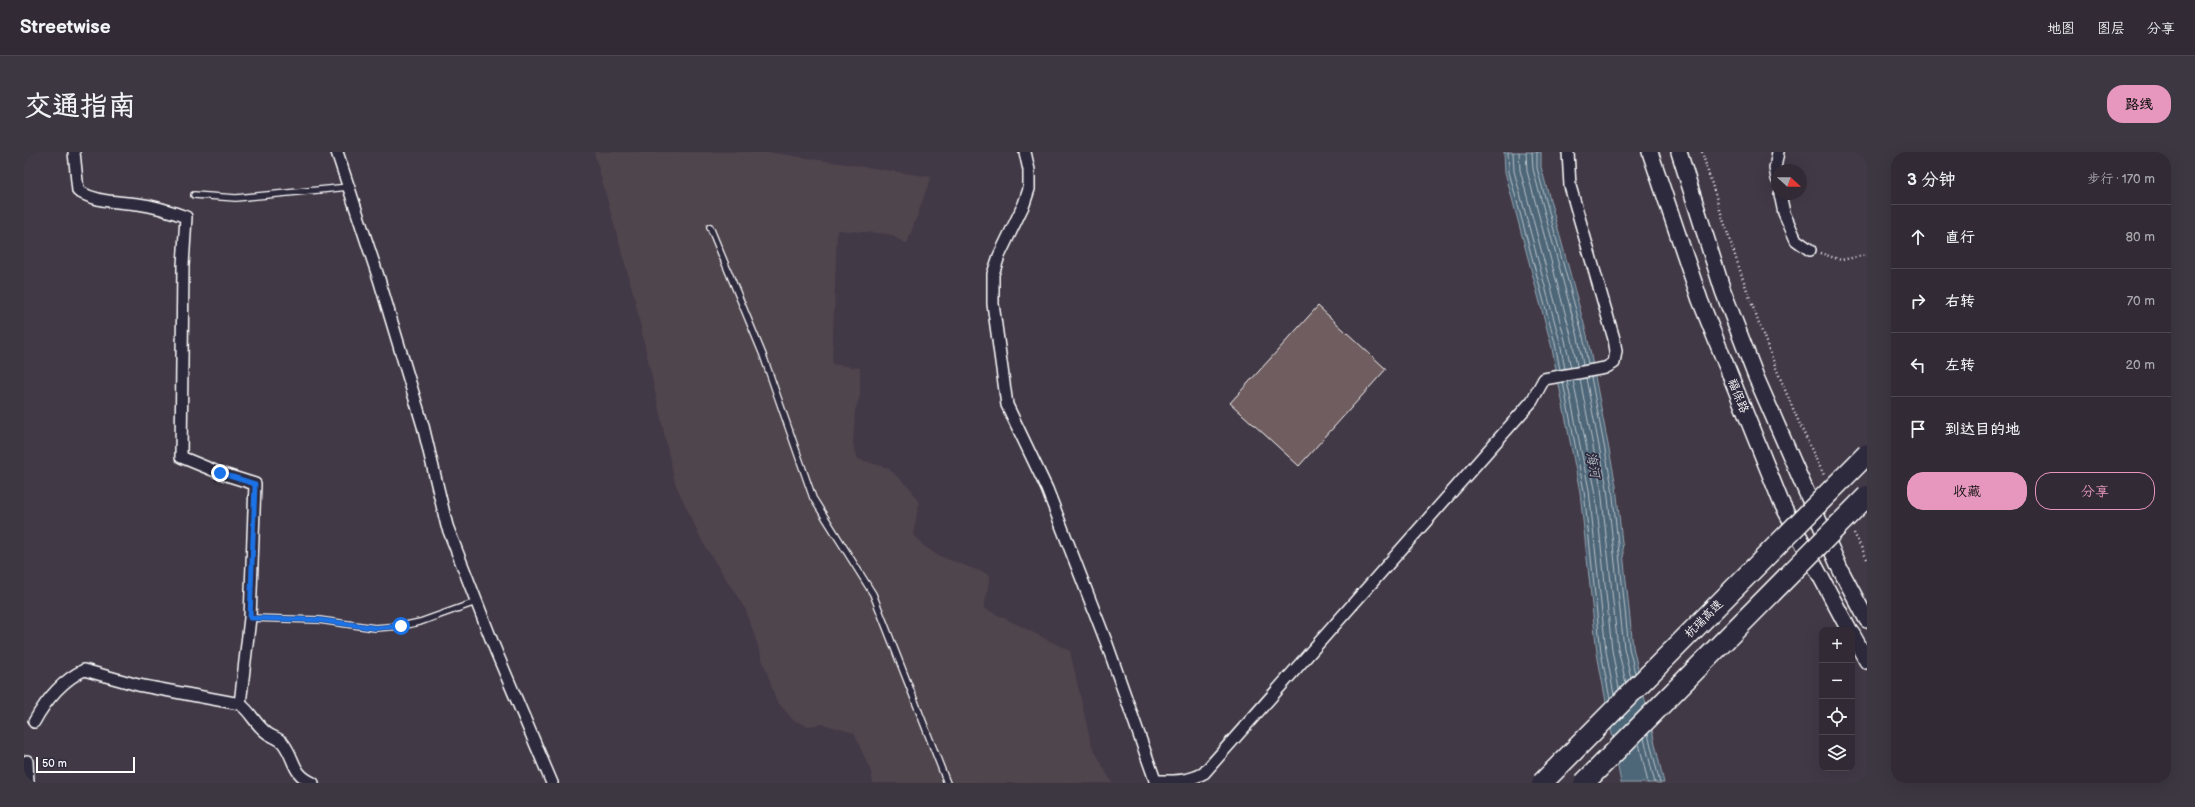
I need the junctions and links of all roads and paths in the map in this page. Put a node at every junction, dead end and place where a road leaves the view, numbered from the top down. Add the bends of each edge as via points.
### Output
1 (74, 152) edge
2 (337, 152) edge
3 (1025, 152) edge
4 (1568, 152) edge
5 (1650, 152) edge
6 (1679, 152) edge
7 (1702, 152) edge
8 (1778, 152) edge
9 (1776, 164) edge
10 (349, 187) junction
11 (194, 195) dead end
12 (1781, 200) edge
13 (710, 227) dead end
14 (1810, 250) joint
15 (1867, 255) edge
16 (1867, 454) edge
17 (1826, 479) dead end
18 (1867, 496) edge
19 (1850, 526) dead end
20 (1867, 559) edge
21 (476, 602) junction
22 (250, 618) junction
23 (1867, 620) edge
24 (1848, 627) edge
25 (1855, 639) edge
26 (1867, 661) edge
27 (240, 704) junction
28 (34, 722) dead end
29 (27, 761) dead end
30 (1153, 782) edge
31 (28, 783) edge
32 (313, 783) edge
33 (552, 783) edge
34 (947, 783) edge
35 (1542, 783) edge
36 (1584, 783) edge

1 - 22 street via 78,191 93,199 139,204 186,217 181,457 255,484
2 - 10 street
3 - 30 street via 1029,188 994,274 993,304 1007,405 1047,489 1107,644
4 - 30 street via 1570,186 1616,351 1614,363 1605,368 1544,379 1527,406 1204,773 1182,781
5 - 24 main road, 福保路 via 1700,300 1781,502
6 - 23 main road, 福保路 via 1723,291 1756,377 1840,569
7 - 17 path via 1724,224 1766,341
8 - 9 street
10 - 11 lane via 236,198
10 - 21 street via 423,426 447,526
12 - 14 street via 1796,240
13 - 34 lane via 763,355 813,498 873,594
14 - 15 path via 1841,260
16 - 35 highway, 杭瑞高速, bridge
18 - 36 highway, bridge
19 - 20 path
21 - 22 lane via 420,622 381,628 319,620
21 - 33 street
22 - 27 street
25 - 26 main road
27 - 28 street via 138,685 84,670 46,700
27 - 32 street via 248,710 255,723 282,742 296,772 303,779
29 - 31 street

